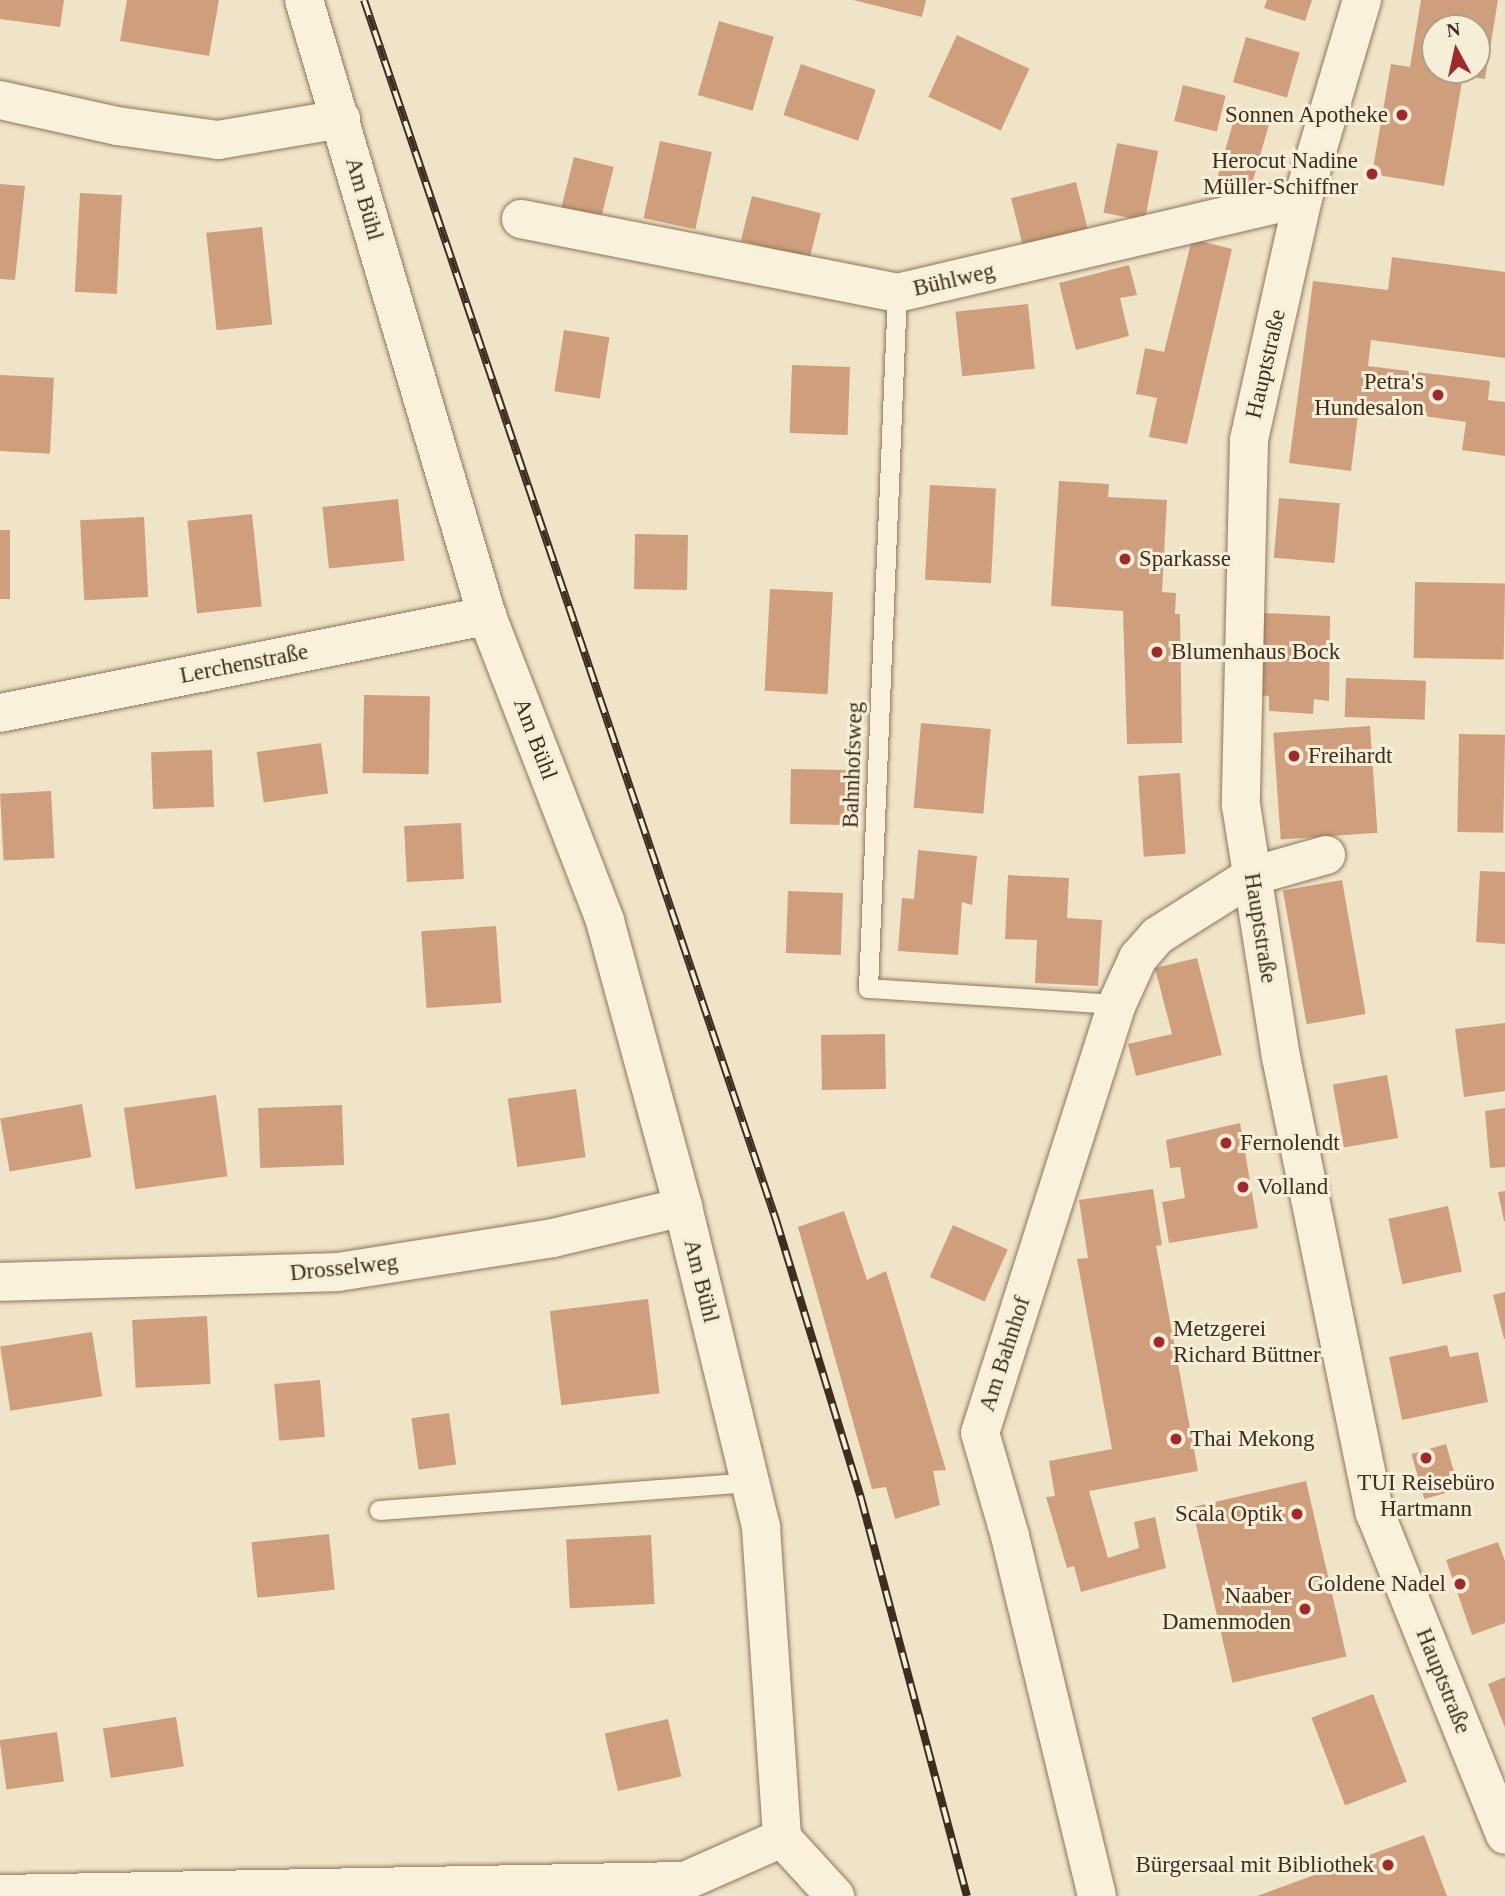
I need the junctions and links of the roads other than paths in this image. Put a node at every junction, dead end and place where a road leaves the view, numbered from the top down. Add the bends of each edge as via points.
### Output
1 (304, 0) edge
2 (1362, 0) edge
3 (0, 100) edge
4 (341, 119) junction
5 (1303, 198) junction
6 (521, 219) dead end
7 (897, 293) junction
8 (487, 615) junction
9 (0, 713) edge
10 (1326, 855) dead end
11 (1252, 876) junction
12 (1117, 1004) junction
13 (683, 1207) junction
14 (0, 1282) edge
15 (750, 1482) junction
16 (379, 1510) dead end
17 (1505, 1835) edge
18 (782, 1838) junction
19 (684, 1888) edge
20 (0, 1894) edge
21 (835, 1896) edge
22 (1097, 1896) edge

1 - 4 street, Am Bühl
2 - 5 street, Hauptstraße
3 - 4 street via 117,126 218,140
4 - 8 street, Am Bühl
5 - 7 street, Bühlweg
5 - 11 street, Hauptstraße via 1249,440 1241,805
6 - 7 street, Bühlweg
7 - 12 lane, Bahnhofsweg via 868,988
8 - 9 street, Lerchenstraße
8 - 13 street, Am Bühl via 605,921
10 - 11 street, Am Bahnhof
11 - 12 street, Am Bahnhof via 1157,936 1135,965
11 - 17 street, Hauptstraße via 1281,1057 1375,1513
12 - 22 street, Am Bahnhof via 979,1433 1010,1536
13 - 14 street, Drosselweg via 553,1238 338,1272
13 - 15 street, Am Bühl
15 - 16 lane
15 - 18 street, Am Bühl via 761,1528
18 - 19 street
18 - 21 street
19 - 20 street

